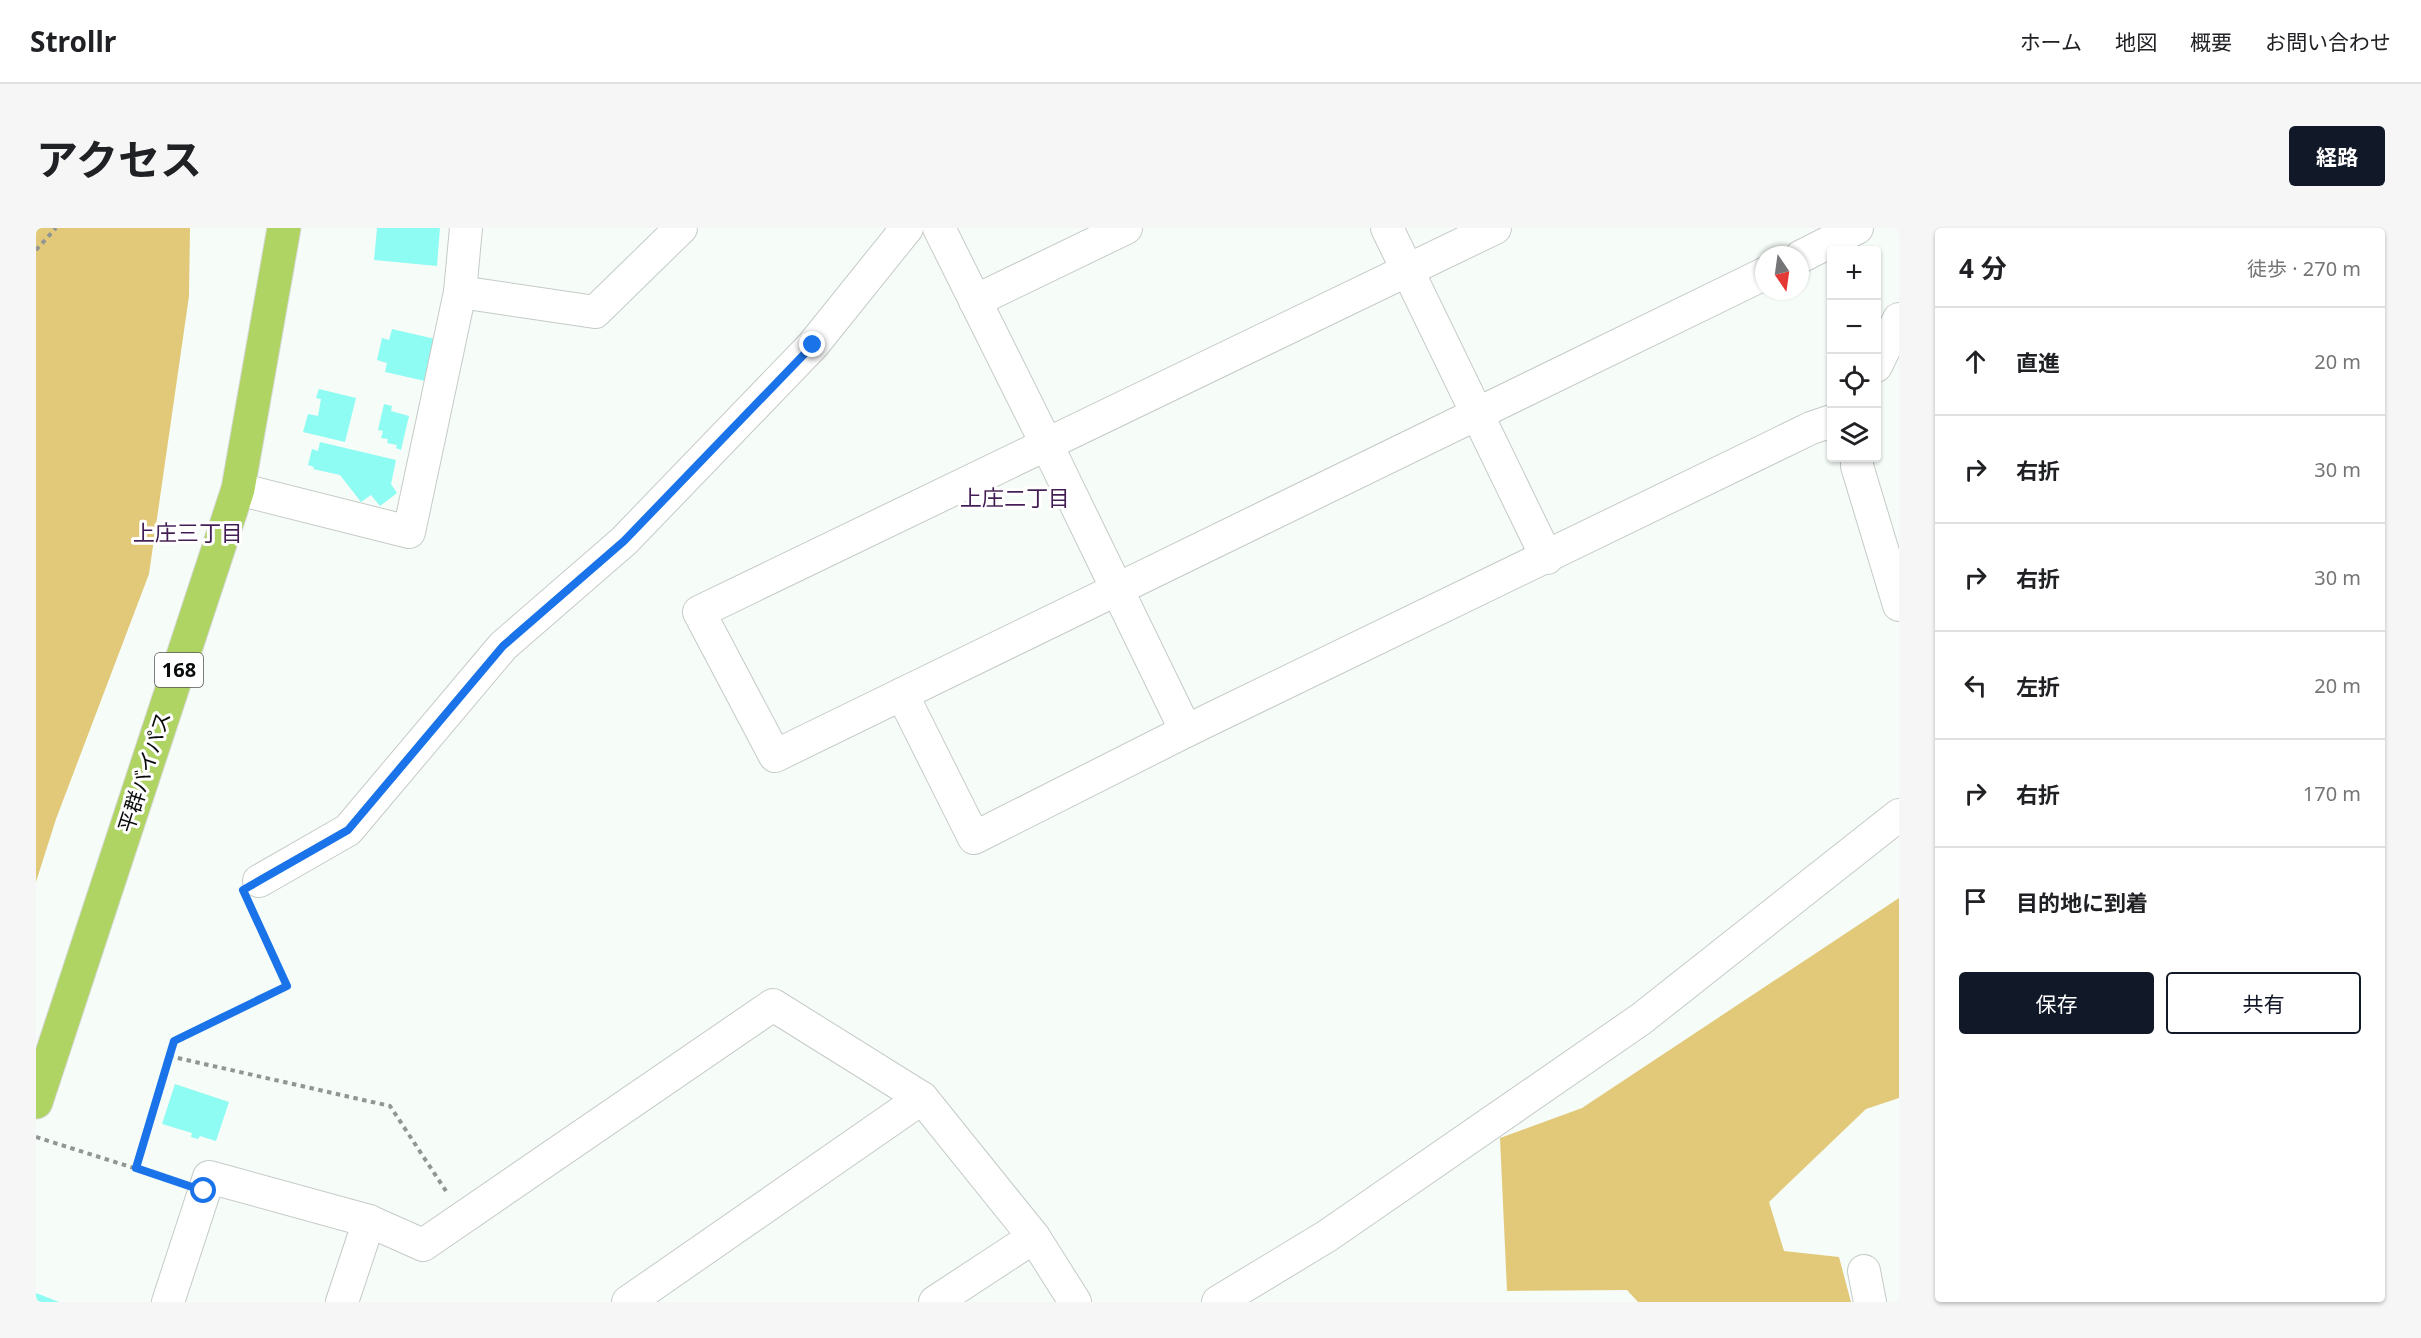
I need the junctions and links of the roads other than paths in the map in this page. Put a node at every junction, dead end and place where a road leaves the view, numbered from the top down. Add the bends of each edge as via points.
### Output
1 (284, 228) edge
2 (466, 228) edge
3 (681, 228) edge
4 (907, 228) edge
5 (939, 228) edge
6 (1126, 228) edge
7 (1387, 228) edge
8 (1495, 228) edge
9 (1857, 228) edge
10 (1813, 244) edge
11 (1407, 269) junction
12 (1755, 278) edge
13 (460, 292) junction
14 (975, 301) junction
15 (1899, 319) edge
16 (1881, 356) edge
17 (1477, 413) junction
18 (1827, 423) edge
19 (1046, 443) junction
20 (1857, 462) edge
21 (238, 489) junction
22 (1547, 558) junction
23 (1117, 589) junction
24 (1899, 605) edge
25 (902, 694) junction
26 (1186, 731) junction
27 (1899, 815) edge
28 (259, 881) road end
29 (922, 1098) junction
30 (36, 1102) edge
31 (369, 1221) junction
32 (1034, 1237) junction
33 (1864, 1271) dead end
34 (168, 1302) edge
35 (342, 1302) edge
36 (628, 1302) edge
37 (935, 1302) edge
38 (1075, 1302) edge
39 (1218, 1302) edge
40 (1870, 1302) edge

1 - 21 highway, 平群バイパス / 168
2 - 13 street
3 - 13 street via 595,312
4 - 28 street via 813,345 756,405 624,541 503,646 348,830
5 - 14 street
6 - 14 street
7 - 11 street
8 - 11 street
9 - 10 street
11 - 17 street
11 - 19 street
12 - 17 street
13 - 21 street via 409,532
14 - 19 street
15 - 16 street
17 - 22 street
17 - 23 street
18 - 22 street
19 - 23 street
19 - 25 street via 699,612 774,756
20 - 24 street
21 - 30 highway, 平群バイパス / 168
22 - 26 street
23 - 25 street
23 - 26 street
25 - 26 street via 974,838
27 - 39 street via 1641,1019 1327,1236
29 - 31 street via 773,1005 423,1245
29 - 32 street
29 - 36 street
31 - 34 street via 209,1177
31 - 35 street
32 - 37 street
32 - 38 street
33 - 40 street

